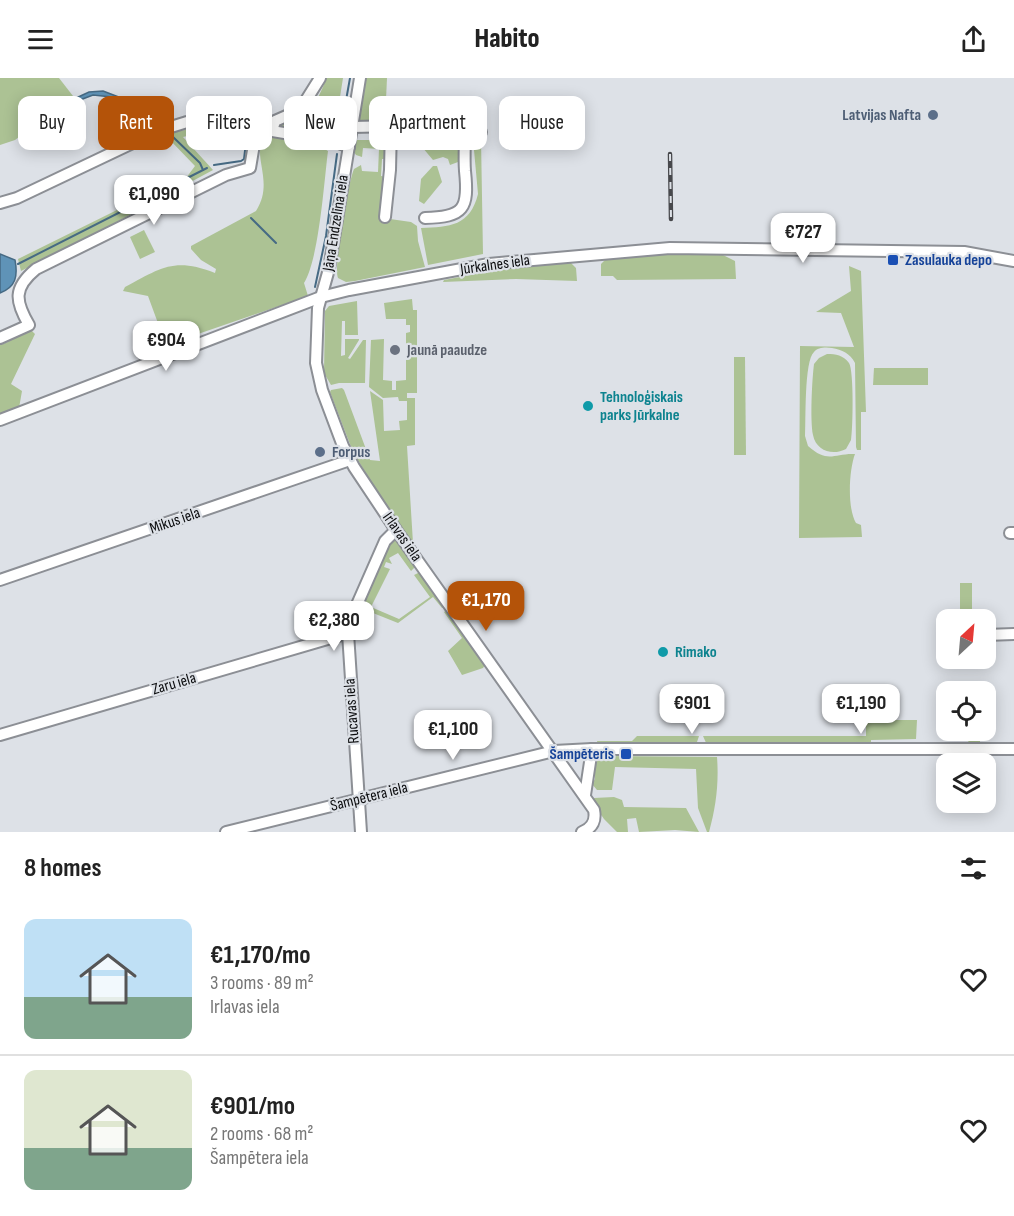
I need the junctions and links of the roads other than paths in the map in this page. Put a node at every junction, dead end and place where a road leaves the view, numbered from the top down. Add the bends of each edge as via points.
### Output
1 (320, 78) edge
2 (360, 78) edge
3 (357, 96) edge
4 (186, 122) edge
5 (272, 131) joint
6 (284, 133) edge
7 (253, 150) edge
8 (344, 150) edge
9 (390, 150) edge
10 (465, 150) edge
11 (0, 202) edge
12 (385, 217) dead end
13 (425, 218) dead end
14 (1014, 261) edge
15 (321, 297) junction
16 (0, 338) edge
17 (0, 420) edge
18 (350, 460) junction
19 (396, 530) junction
20 (0, 580) edge
21 (348, 633) junction
22 (1014, 634) edge
23 (996, 635) edge
24 (0, 735) edge
25 (592, 749) junction
26 (1014, 749) edge
27 (554, 751) junction
28 (585, 795) junction
29 (358, 800) junction
30 (226, 832) edge
31 (361, 832) edge
32 (582, 832) edge

1 - 5 street via 300,110 275,122
2 - 3 street, Jāņa Endzelīna iela
4 - 11 street
5 - 6 street
7 - 16 street via 248,169 226,175 36,269 26,277 17,297 28,325
8 - 15 street, Jāņa Endzelīna iela via 329,269
9 - 12 street
10 - 13 street via 465,202 451,216
14 - 15 street, Jūrkalnes iela via 941,251 670,248 489,264
15 - 17 street, Jūrkalnes iela
15 - 18 street, Irlavas iela via 318,375
18 - 19 street, Irlavas iela
18 - 20 street, Mikus iela
19 - 21 street, Rucavas iela via 385,541
19 - 27 street, Irlavas iela
21 - 24 street, Zaru iela
21 - 29 street, Rucavas iela
22 - 23 street
25 - 26 street, Šampētera iela
25 - 27 street, Šampētera iela
25 - 28 street
27 - 28 street, Irlavas iela
27 - 29 street, Šampētera iela
28 - 32 street, Irlavas iela via 596,818
29 - 30 street, Šampētera iela
29 - 31 street, Rucavas iela

